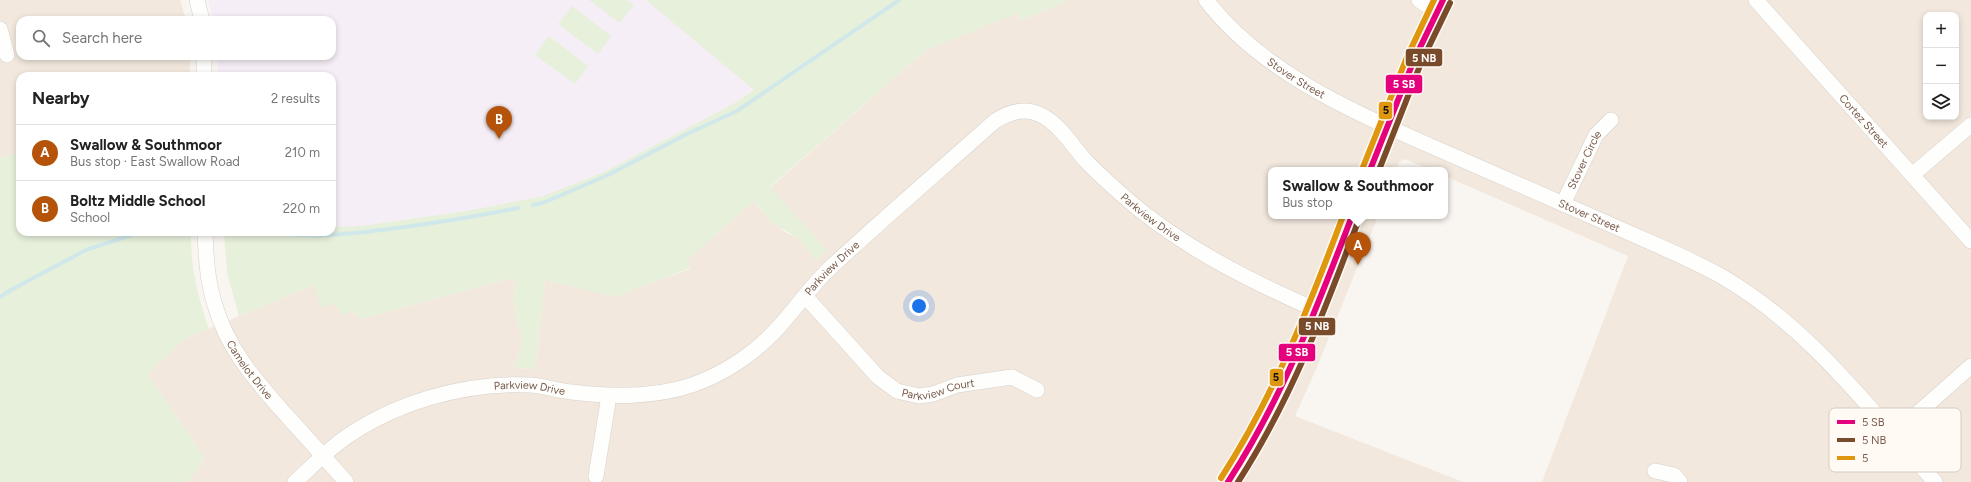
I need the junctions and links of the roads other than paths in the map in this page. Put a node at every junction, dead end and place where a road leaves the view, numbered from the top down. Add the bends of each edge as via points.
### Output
1 (197, 0) edge
2 (1419, 0) edge
3 (1756, 0) edge
4 (1211, 2) edge
5 (1440, 6) edge
6 (201, 16) edge
7 (0, 29) edge
8 (7, 55) dead end
9 (204, 60) edge
10 (204, 72) edge
11 (1611, 120) dead end
12 (1971, 125) edge
13 (1387, 126) junction
14 (1371, 167) edge
15 (1912, 175) junction
16 (1563, 204) junction
17 (1351, 219) edge
18 (206, 236) edge
19 (1971, 241) edge
20 (805, 296) junction
21 (1316, 310) junction
22 (1971, 366) edge
23 (1037, 390) dead end
24 (609, 396) junction
25 (1869, 408) edge
26 (1924, 408) edge
27 (323, 456) junction
28 (1655, 471) dead end
29 (1926, 472) edge
30 (596, 476) dead end
31 (295, 482) edge
32 (346, 482) edge
33 (1228, 482) edge
34 (1680, 482) edge
35 (1935, 482) edge

1 - 6 street
2 - 5 street
3 - 15 street, Cortez Street
4 - 13 street, Stover Street via 1233,30 1293,77
5 - 13 street
7 - 8 street
9 - 10 street
11 - 16 street, Stover Circle via 1596,135
12 - 15 street
13 - 14 street
13 - 16 street, Stover Street
15 - 19 street, Cortez Street
16 - 25 street, Stover Street via 1693,262 1747,293 1785,321 1814,347
17 - 21 street
18 - 27 street, Camelot Drive via 209,280 214,301 222,326 235,352 251,376
20 - 21 street, Parkview Drive via 827,270 995,121 1005,114 1029,111 1051,121 1087,162 1121,194 1191,247 1269,289
20 - 23 street, Parkview Court via 878,377 896,391 919,396 934,394 957,385 1012,377
20 - 24 street, Parkview Drive via 774,332 752,352 711,377 666,392
21 - 33 street via 1260,432
22 - 26 street
24 - 27 street, Parkview Drive via 532,385 468,389 421,401 386,415 338,443
24 - 30 street
27 - 31 street, Parkview Drive
27 - 32 street, Camelot Drive
28 - 34 street via 1674,475
29 - 35 street, Stover Street

